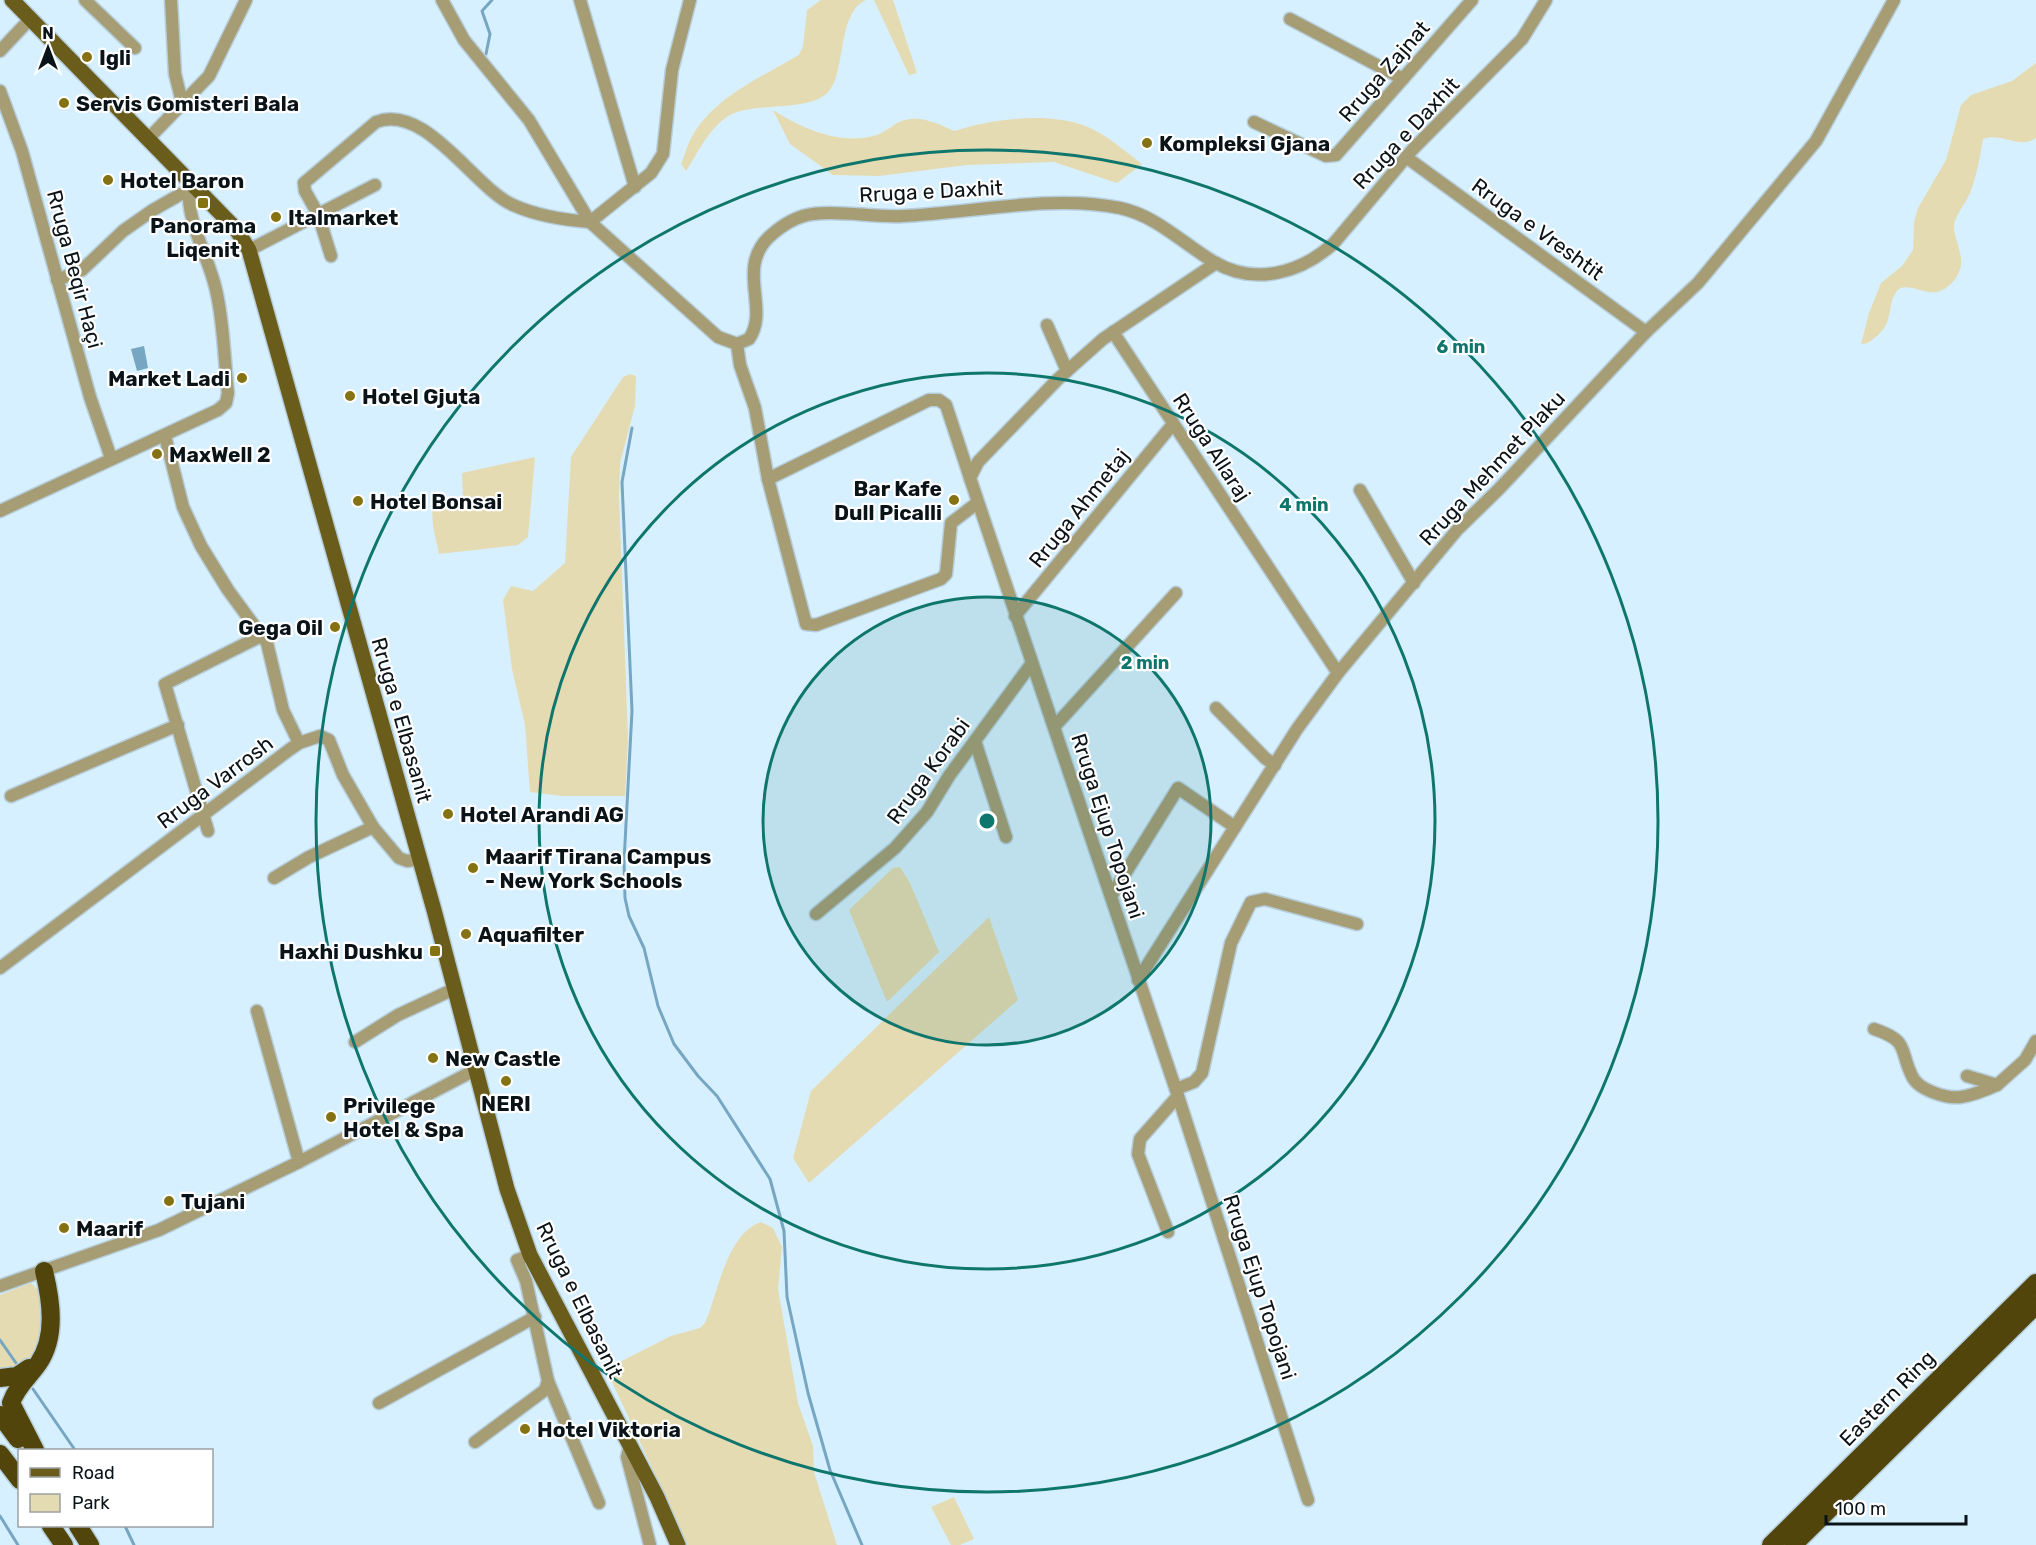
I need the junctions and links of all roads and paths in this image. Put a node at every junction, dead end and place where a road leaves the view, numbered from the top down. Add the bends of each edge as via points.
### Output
1 (12, 0) edge
2 (85, 0) edge
3 (171, 0) edge
4 (442, 0) edge
5 (580, 0) edge
6 (690, 0) edge
7 (1472, 0) edge
8 (1546, 0) edge
9 (1894, 0) edge
10 (242, 3) edge
11 (31, 18) junction
12 (1290, 19) dead end
13 (135, 48) dead end
14 (0, 51) edge
15 (1403, 79) junction
16 (0, 91) edge
17 (183, 106) junction
18 (1254, 122) dead end
19 (149, 138) junction
20 (1407, 157) junction
21 (375, 185) dead end
22 (189, 186) junction
23 (635, 187) junction
24 (318, 214) junction
25 (590, 222) junction
26 (249, 250) junction
27 (331, 256) dead end
28 (1215, 263) junction
29 (57, 280) junction
30 (1047, 325) dead end
31 (1113, 332) junction
32 (1646, 332) junction
33 (737, 344) junction
34 (1067, 371) junction
35 (1173, 424) junction
36 (165, 436) junction
37 (111, 458) junction
38 (970, 478) junction
39 (768, 479) junction
40 (1360, 490) dead end
41 (977, 503) junction
42 (0, 511) edge
43 (1414, 583) junction
44 (1176, 593) dead end
45 (1015, 616) junction
46 (261, 636) junction
47 (1032, 663) junction
48 (1338, 673) junction
49 (1216, 708) dead end
50 (178, 725) junction
51 (1054, 728) junction
52 (975, 741) junction
53 (299, 742) junction
54 (1275, 765) junction
55 (11, 796) dead end
56 (204, 815) junction
57 (373, 827) junction
58 (1235, 827) junction
59 (208, 831) dead end
60 (1006, 837) dead end
61 (420, 859) junction
62 (274, 878) dead end
63 (1111, 896) junction
64 (816, 914) dead end
65 (1357, 924) dead end
66 (0, 968) edge
67 (1138, 980) junction
68 (454, 989) junction
69 (257, 1011) dead end
70 (1874, 1029) dead end
71 (2036, 1041) edge
72 (355, 1042) dead end
73 (475, 1070) junction
74 (1967, 1076) dead end
75 (1997, 1085) junction
76 (1177, 1093) junction
77 (299, 1162) junction
78 (1168, 1232) dead end
79 (530, 1255) junction
80 (39, 1272) junction
81 (2036, 1283) edge
82 (0, 1286) edge
83 (2036, 1305) edge
84 (535, 1317) junction
85 (0, 1378) edge
86 (548, 1381) junction
87 (379, 1403) dead end
88 (0, 1415) edge
89 (475, 1442) dead end
90 (630, 1445) junction
91 (26, 1449) edge
92 (34, 1449) edge
93 (0, 1454) edge
94 (0, 1462) edge
95 (18, 1479) edge
96 (18, 1480) edge
97 (1308, 1500) dead end
98 (599, 1503) dead end
99 (52, 1527) edge
100 (79, 1527) edge
101 (64, 1545) edge
102 (90, 1545) edge
103 (650, 1545) edge
104 (678, 1545) edge
105 (1771, 1545) edge
106 (1793, 1545) edge

1 - 11 main road, Rruga e Elbasanit
2 - 13 street
3 - 17 street via 175,74
4 - 25 street via 464,40 529,120
5 - 23 street
6 - 23 street via 672,70 663,154 651,173
7 - 15 street, Rruga Zajnat
8 - 20 street, Rruga e Daxhit via 1522,39
9 - 32 street, Rruga Mehmet Plaku via 1815,141 1698,283
10 - 17 street via 209,76
11 - 14 street
11 - 19 main road, Rruga e Elbasanit
12 - 15 street
15 - 18 street, Rruga Zajnat via 1336,155
16 - 29 street, Rruga Beqir Haçi via 22,151
17 - 19 street
19 - 22 main road, Rruga e Elbasanit
20 - 28 street, Rruga e Daxhit via 1334,243 1308,264 1264,274
20 - 32 street, Rruga e Vreshtit
21 - 24 street
22 - 26 main road, Rruga e Elbasanit via 236,229
22 - 29 street via 123,231 82,270
22 - 36 street via 188,201 196,232 220,305 227,398 218,410
23 - 25 street
24 - 25 street via 304,183 376,122 392,118 430,136 512,205
24 - 26 street
24 - 27 street
25 - 33 street via 718,337
26 - 61 main road, Rruga e Elbasanit
28 - 31 street
28 - 33 street, Rruga e Daxhit via 1146,216 1110,206 1028,206 894,217 812,214 780,228 759,251 753,269 754,328 749,339
29 - 37 street, Rruga Beqir Haçi via 101,437
30 - 34 street
31 - 34 street
31 - 35 street, Rruga Allaraj
32 - 43 street, Rruga Mehmet Plaku via 1457,530
33 - 39 street
34 - 38 street via 978,462
35 - 45 street, Rruga Ahmetaj
35 - 48 street, Rruga Allaraj
36 - 37 street
36 - 46 street via 183,507 201,546
37 - 42 street
38 - 39 street, Rruga Ejup Topojani via 946,405 929,400
38 - 41 street, Rruga Ejup Topojani
39 - 41 street via 805,621 812,626 941,579 946,573 951,524
40 - 43 street
41 - 45 street, Rruga Ejup Topojani
43 - 48 street, Rruga Mehmet Plaku
44 - 51 street
45 - 47 street, Rruga Ejup Topojani
46 - 50 street via 165,684
46 - 53 street via 267,643 283,710
47 - 51 street, Rruga Ejup Topojani
47 - 52 street, Rruga Korabi
48 - 54 street, Rruga Mehmet Plaku
49 - 54 street
50 - 55 street
50 - 56 street
51 - 63 street, Rruga Ejup Topojani
52 - 60 street
52 - 64 street, Rruga Korabi via 927,812 895,848
53 - 56 street, Rruga Varrosh
53 - 57 street, Rruga Varrosh via 327,738
54 - 58 street, Rruga Mehmet Plaku
56 - 59 street
56 - 66 street, Rruga Varrosh
57 - 61 street, Rruga Varrosh via 399,858
57 - 62 street
58 - 63 street via 1179,788
58 - 67 street, Rruga Mehmet Plaku
61 - 68 main road, Rruga e Elbasanit
63 - 67 street, Rruga Ejup Topojani
65 - 76 street via 1265,899 1251,902 1231,943 1202,1073
67 - 76 street, Rruga Ejup Topojani
68 - 72 street via 398,1015
68 - 73 main road, Rruga e Elbasanit
69 - 77 street
70 - 75 street via 1904,1048 1912,1077 1919,1086 1959,1097
71 - 75 street via 2025,1060
73 - 77 street
73 - 79 main road, Rruga e Elbasanit via 504,1179
74 - 75 street
76 - 78 street via 1138,1146
76 - 97 street, Rruga Ejup Topojani
77 - 80 street via 159,1230
79 - 84 street via 517,1260
79 - 90 main road, Rruga e Elbasanit
80 - 82 street
80 - 85 highway via 46,1310 40,1353 17,1376
80 - 92 highway via 51,1316 45,1351 11,1402
81 - 105 highway, Eastern Ring
83 - 106 highway, Eastern Ring
84 - 86 street
84 - 87 street
86 - 89 street via 545,1390
86 - 98 street
88 - 91 highway
90 - 103 street via 627,1457
90 - 104 main road, Rruga e Elbasanit
93 - 95 highway
94 - 96 highway
99 - 101 highway
100 - 102 highway

